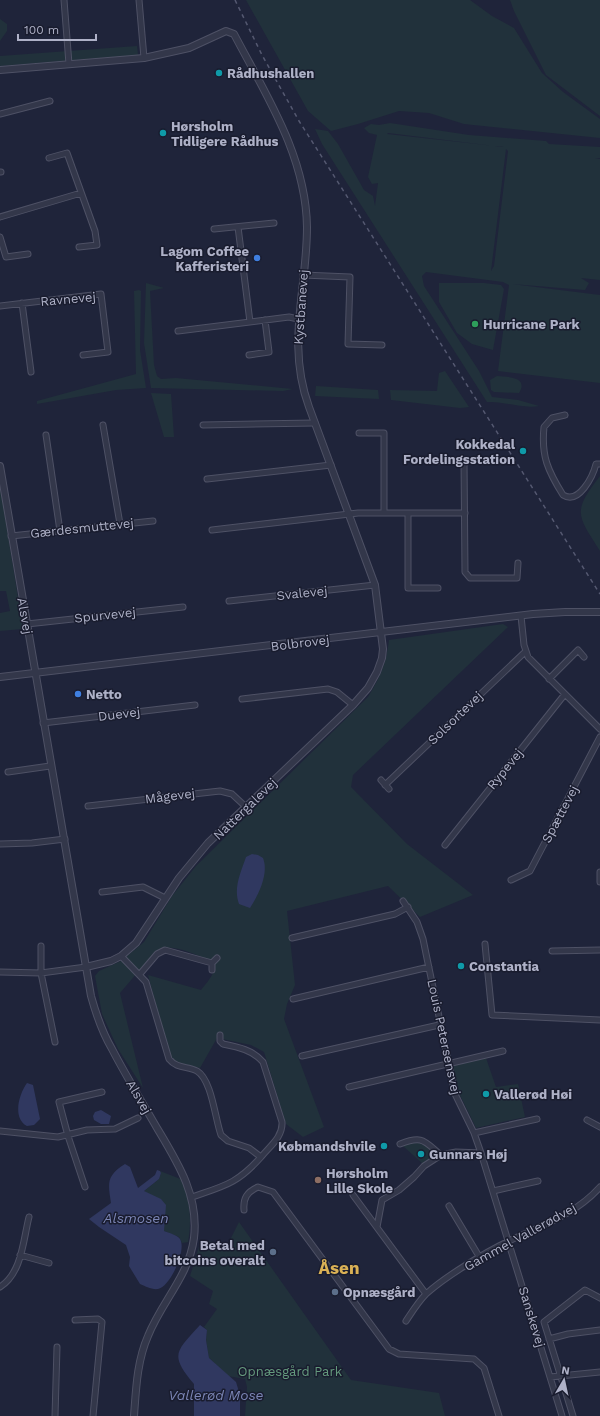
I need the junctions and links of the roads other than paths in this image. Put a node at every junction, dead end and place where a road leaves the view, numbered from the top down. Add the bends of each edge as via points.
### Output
1 (64, 0) edge
2 (139, 0) edge
3 (144, 58) junction
4 (69, 64) junction
5 (0, 70) edge
6 (50, 100) dead end
7 (0, 114) edge
8 (48, 158) dead end
9 (81, 193) junction
10 (0, 217) edge
11 (274, 223) dead end
12 (238, 226) junction
13 (214, 229) dead end
14 (0, 237) edge
15 (79, 247) dead end
16 (28, 254) dead end
17 (302, 275) junction
18 (22, 303) junction
19 (0, 306) edge
20 (298, 319) junction
21 (265, 320) junction
22 (250, 322) junction
23 (178, 331) dead end
24 (382, 345) dead end
25 (83, 355) dead end
26 (249, 355) dead end
27 (30, 372) dead end
28 (565, 415) dead end
29 (315, 423) junction
30 (103, 425) dead end
31 (203, 426) dead end
32 (359, 433) dead end
33 (46, 436) dead end
34 (438, 461) dead end
35 (600, 464) edge
36 (331, 465) junction
37 (0, 466) edge
38 (207, 479) dead end
39 (384, 513) junction
40 (408, 513) junction
41 (465, 513) junction
42 (350, 515) junction
43 (153, 521) dead end
44 (120, 524) junction
45 (212, 530) dead end
46 (60, 531) junction
47 (11, 536) junction
48 (518, 563) dead end
49 (375, 585) junction
50 (438, 588) dead end
51 (229, 601) dead end
52 (183, 607) dead end
53 (597, 612) edge
54 (521, 616) junction
55 (27, 624) junction
56 (381, 633) junction
57 (525, 652) junction
58 (584, 657) dead end
59 (35, 674) junction
60 (0, 677) edge
61 (550, 678) junction
62 (565, 694) junction
63 (242, 699) dead end
64 (353, 705) junction
65 (195, 706) dead end
66 (43, 723) junction
67 (600, 729) edge
68 (600, 737) edge
69 (50, 766) junction
70 (8, 772) dead end
71 (381, 780) dead end
72 (88, 806) dead end
73 (246, 807) junction
74 (65, 838) junction
75 (0, 844) edge
76 (445, 845) dead end
77 (600, 872) edge
78 (511, 880) dead end
79 (600, 882) edge
80 (102, 892) dead end
81 (165, 898) junction
82 (403, 901) dead end
83 (408, 907) junction
84 (292, 938) dead end
85 (485, 944) dead end
86 (41, 946) dead end
87 (552, 950) dead end
88 (600, 950) edge
89 (121, 956) junction
90 (217, 958) dead end
91 (212, 963) junction
92 (86, 967) junction
93 (429, 967) junction
94 (212, 970) dead end
95 (0, 972) edge
96 (41, 973) junction
97 (140, 974) junction
98 (293, 999) dead end
99 (600, 1020) edge
100 (439, 1025) junction
101 (220, 1035) dead end
102 (55, 1042) dead end
103 (503, 1051) dead end
104 (302, 1056) dead end
105 (448, 1064) junction
106 (349, 1087) dead end
107 (102, 1092) dead end
108 (138, 1118) dead end
109 (537, 1119) dead end
110 (587, 1120) dead end
111 (600, 1127) edge
112 (0, 1131) edge
113 (474, 1133) junction
114 (68, 1136) junction
115 (400, 1144) dead end
116 (481, 1153) junction
117 (441, 1155) junction
118 (261, 1157) junction
119 (538, 1181) dead end
120 (85, 1187) dead end
121 (600, 1187) edge
122 (493, 1191) junction
123 (353, 1195) dead end
124 (192, 1197) junction
125 (449, 1206) dead end
126 (244, 1210) dead end
127 (29, 1217) dead end
128 (377, 1227) junction
129 (508, 1241) junction
130 (20, 1255) junction
131 (480, 1258) junction
132 (49, 1263) dead end
133 (0, 1287) edge
134 (426, 1294) junction
135 (600, 1298) edge
136 (75, 1320) dead end
137 (406, 1321) dead end
138 (600, 1330) edge
139 (549, 1339) junction
140 (57, 1347) dead end
141 (600, 1372) edge
142 (560, 1376) junction
143 (550, 1377) junction
144 (55, 1416) edge
145 (93, 1416) edge
146 (134, 1416) edge
147 (498, 1416) edge
148 (562, 1416) edge
149 (574, 1416) edge

1 - 4 street
2 - 3 street
3 - 4 street
3 - 17 street, Kystbanevej via 189,48 226,31 234,34 281,122 296,159 306,220 306,249
4 - 5 street
6 - 7 street
8 - 9 street via 67,153
9 - 10 street
9 - 15 street via 95,231 97,245
11 - 12 street
12 - 13 street
12 - 22 street
14 - 16 street via 6,257
17 - 20 street, Kystbanevej
17 - 24 street via 350,276 348,344
18 - 19 street, Ravnevej
18 - 25 street, Ravnevej via 101,294 108,352
18 - 27 street
20 - 21 street via 289,317
20 - 29 street, Kystbanevej via 301,379
21 - 22 street
21 - 26 street via 269,352
22 - 23 street
28 - 35 street via 552,418 544,427 543,437 548,472 563,495 571,498 577,496 594,473 596,464
29 - 31 street
29 - 36 street, Kystbanevej
30 - 44 street
32 - 39 street via 384,433
33 - 46 street
34 - 41 street via 464,460
36 - 38 street
36 - 42 street, Kystbanevej
37 - 47 street, Alsvej
39 - 40 street
39 - 42 street
40 - 41 street
40 - 50 street via 408,588
41 - 48 street via 467,576 518,578
42 - 45 street
42 - 49 street, Kystbanevej
43 - 44 street, Gærdesmuttevej
44 - 46 street, Gærdesmuttevej
46 - 47 street, Gærdesmuttevej
47 - 55 street, Alsvej
49 - 51 street, Svalevej
49 - 56 street, Kystbanevej
52 - 55 street, Spurvevej
53 - 54 street, Bolbrovej
54 - 56 street, Bolbrovej
54 - 57 street
55 - 59 street, Alsvej
56 - 59 street, Bolbrovej
56 - 64 street, Nattergalevej via 383,649 380,665 368,688
57 - 61 street
57 - 71 street, Solsortevej via 387,787
58 - 61 street via 578,650
59 - 60 street, Bolbrovej
59 - 66 street, Alsvej
61 - 62 street
62 - 67 street
62 - 76 street, Rypevej
63 - 64 street via 328,689 337,692
64 - 73 street, Nattergalevej
65 - 66 street, Duevej
66 - 69 street, Alsvej
68 - 78 street, Spættevej via 530,871
69 - 70 street
69 - 74 street, Alsvej
72 - 73 street, Mågevej via 220,791 232,794
73 - 81 street, Nattergalevej via 192,861
74 - 75 street
74 - 92 street, Alsvej
77 - 79 street
80 - 81 street via 143,887
81 - 89 street, Nattergalevej via 143,934
82 - 83 street, Louis Petersensvej
83 - 84 street via 395,914
83 - 93 street, Louis Petersensvej via 417,922
85 - 99 street via 492,1015
86 - 96 street
87 - 88 street
89 - 92 street, Nattergalevej via 103,964
89 - 97 street
90 - 91 street
91 - 94 street
91 - 97 street via 165,950 157,954
92 - 96 street
92 - 124 street, Alsvej via 91,996 104,1035 179,1164
93 - 98 street
93 - 100 street, Louis Petersensvej
95 - 96 street
96 - 102 street
97 - 118 street via 146,982 167,1057 174,1064 194,1070 203,1076 223,1137 231,1143 249,1148
100 - 104 street
100 - 105 street, Louis Petersensvej
101 - 118 street via 223,1044 250,1052 263,1062 282,1128 280,1136
103 - 105 street
105 - 106 street
105 - 113 street, Louis Petersensvej via 455,1094
107 - 114 street via 59,1102
108 - 114 street via 115,1129 86,1130
109 - 113 street
110 - 111 street
112 - 114 street via 36,1136
113 - 116 street, Louis Petersensvej
114 - 120 street
115 - 117 street via 413,1138 419,1139
116 - 117 street via 456,1152
116 - 122 street, Louis Petersensvej
117 - 128 street via 424,1166 399,1190 382,1200
118 - 124 street via 241,1178
119 - 122 street
121 - 129 street, Gammel Vallerødvej via 575,1209 555,1221
122 - 129 street, Louis Petersensvej
123 - 128 street
124 - 146 street, Alsvej via 195,1219 191,1252 180,1280 153,1324 144,1346
125 - 131 street
126 - 147 street via 244,1202 250,1191 258,1187 273,1192 389,1349 400,1354 474,1359 484,1368
127 - 130 street
128 - 134 street
129 - 131 street, Gammel Vallerødvej
129 - 143 street, Sanskevej
130 - 132 street
130 - 133 street via 15,1272
131 - 134 street, Gammel Vallerødvej
134 - 137 street, Gammel Vallerødvej
135 - 139 street via 585,1290 544,1322
136 - 145 street via 98,1319 102,1322
138 - 139 street
139 - 142 street
140 - 144 street
141 - 142 street
142 - 143 street
142 - 149 street
143 - 148 street, Sanskevej

